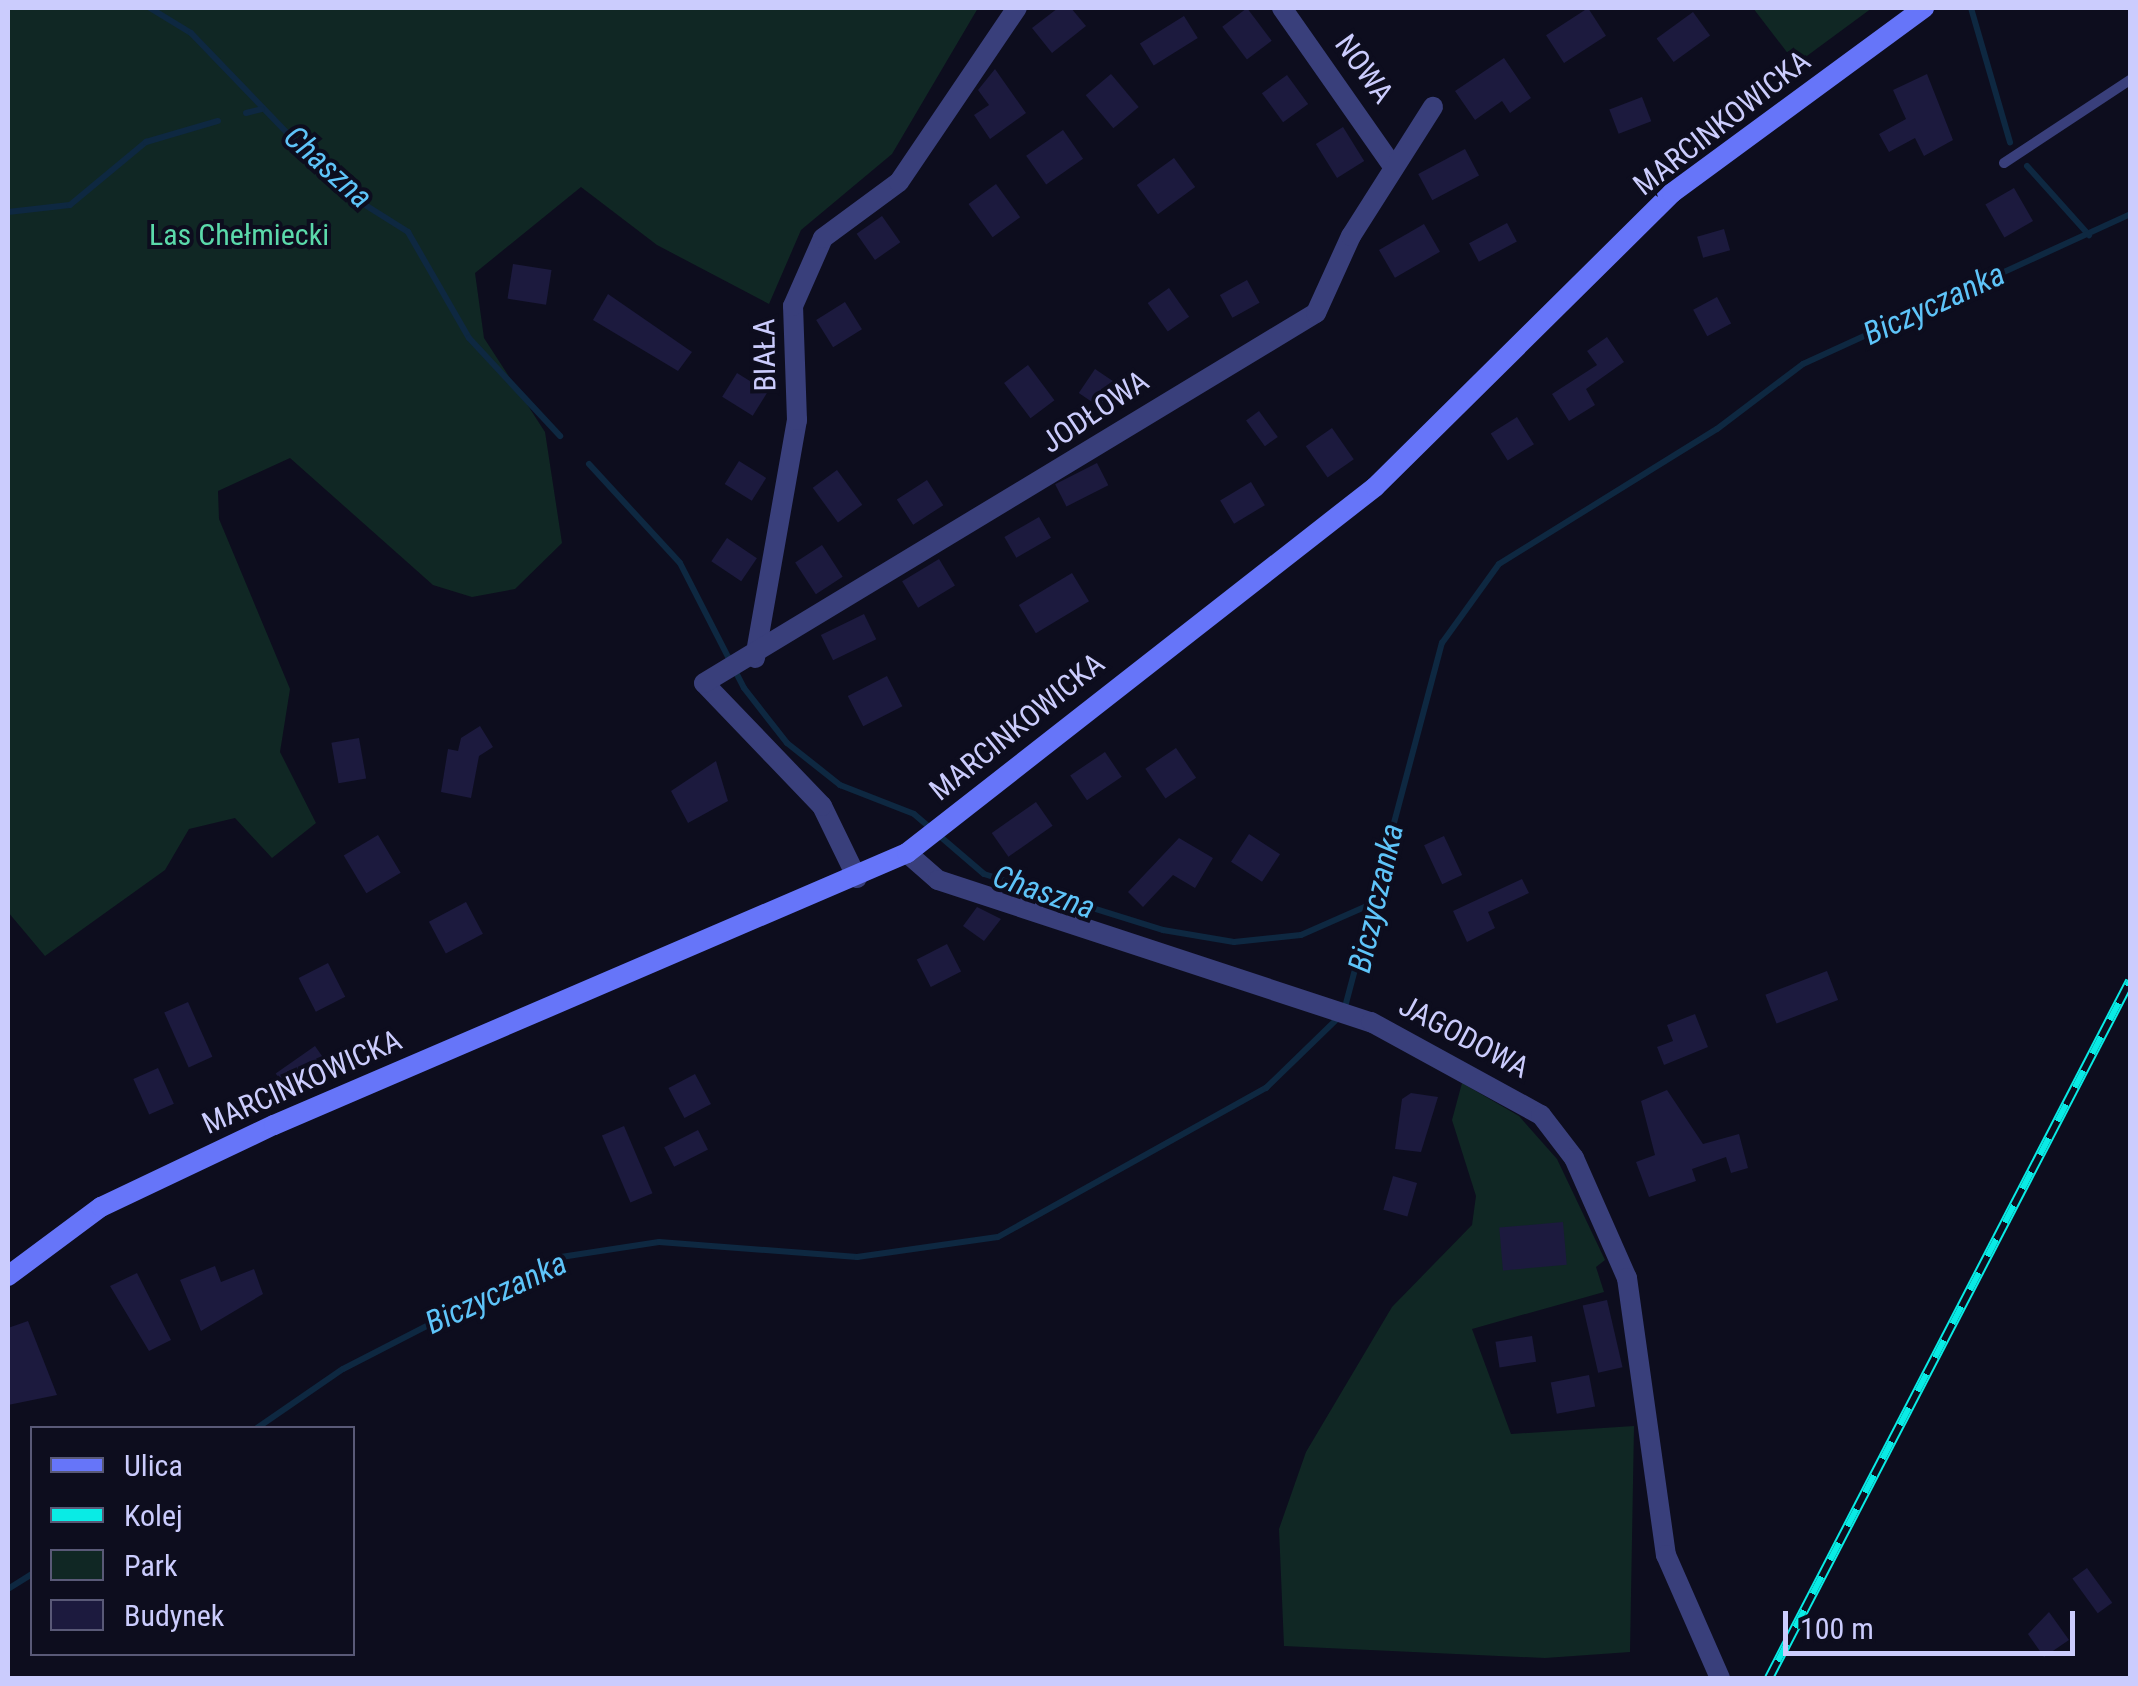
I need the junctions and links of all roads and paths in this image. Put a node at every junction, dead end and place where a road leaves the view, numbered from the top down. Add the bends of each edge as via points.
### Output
1 (1017, 8) edge
2 (1282, 8) edge
3 (1924, 8) edge
4 (2130, 80) edge
5 (1433, 108) dead end
6 (2004, 163) dead end
7 (1394, 168) junction
8 (740, 666) junction
9 (915, 847) junction
10 (857, 878) junction
11 (8, 1276) edge
12 (1720, 1678) edge

1 - 8 street, BIAŁA via 899,182 823,238 792,306 797,420
2 - 7 street, NOWA
3 - 9 street, MARCINKOWICKA via 1672,193 1375,487
4 - 6 lane
5 - 7 street, JODŁOWA
7 - 8 street, JODŁOWA via 1316,314
8 - 10 street, JODŁOWA via 704,684 822,806
9 - 10 street, MARCINKOWICKA
9 - 12 street, JAGODOWA via 938,880 1371,1022 1541,1115 1574,1158 1627,1278 1666,1556
10 - 11 street, MARCINKOWICKA via 274,1125 101,1207

